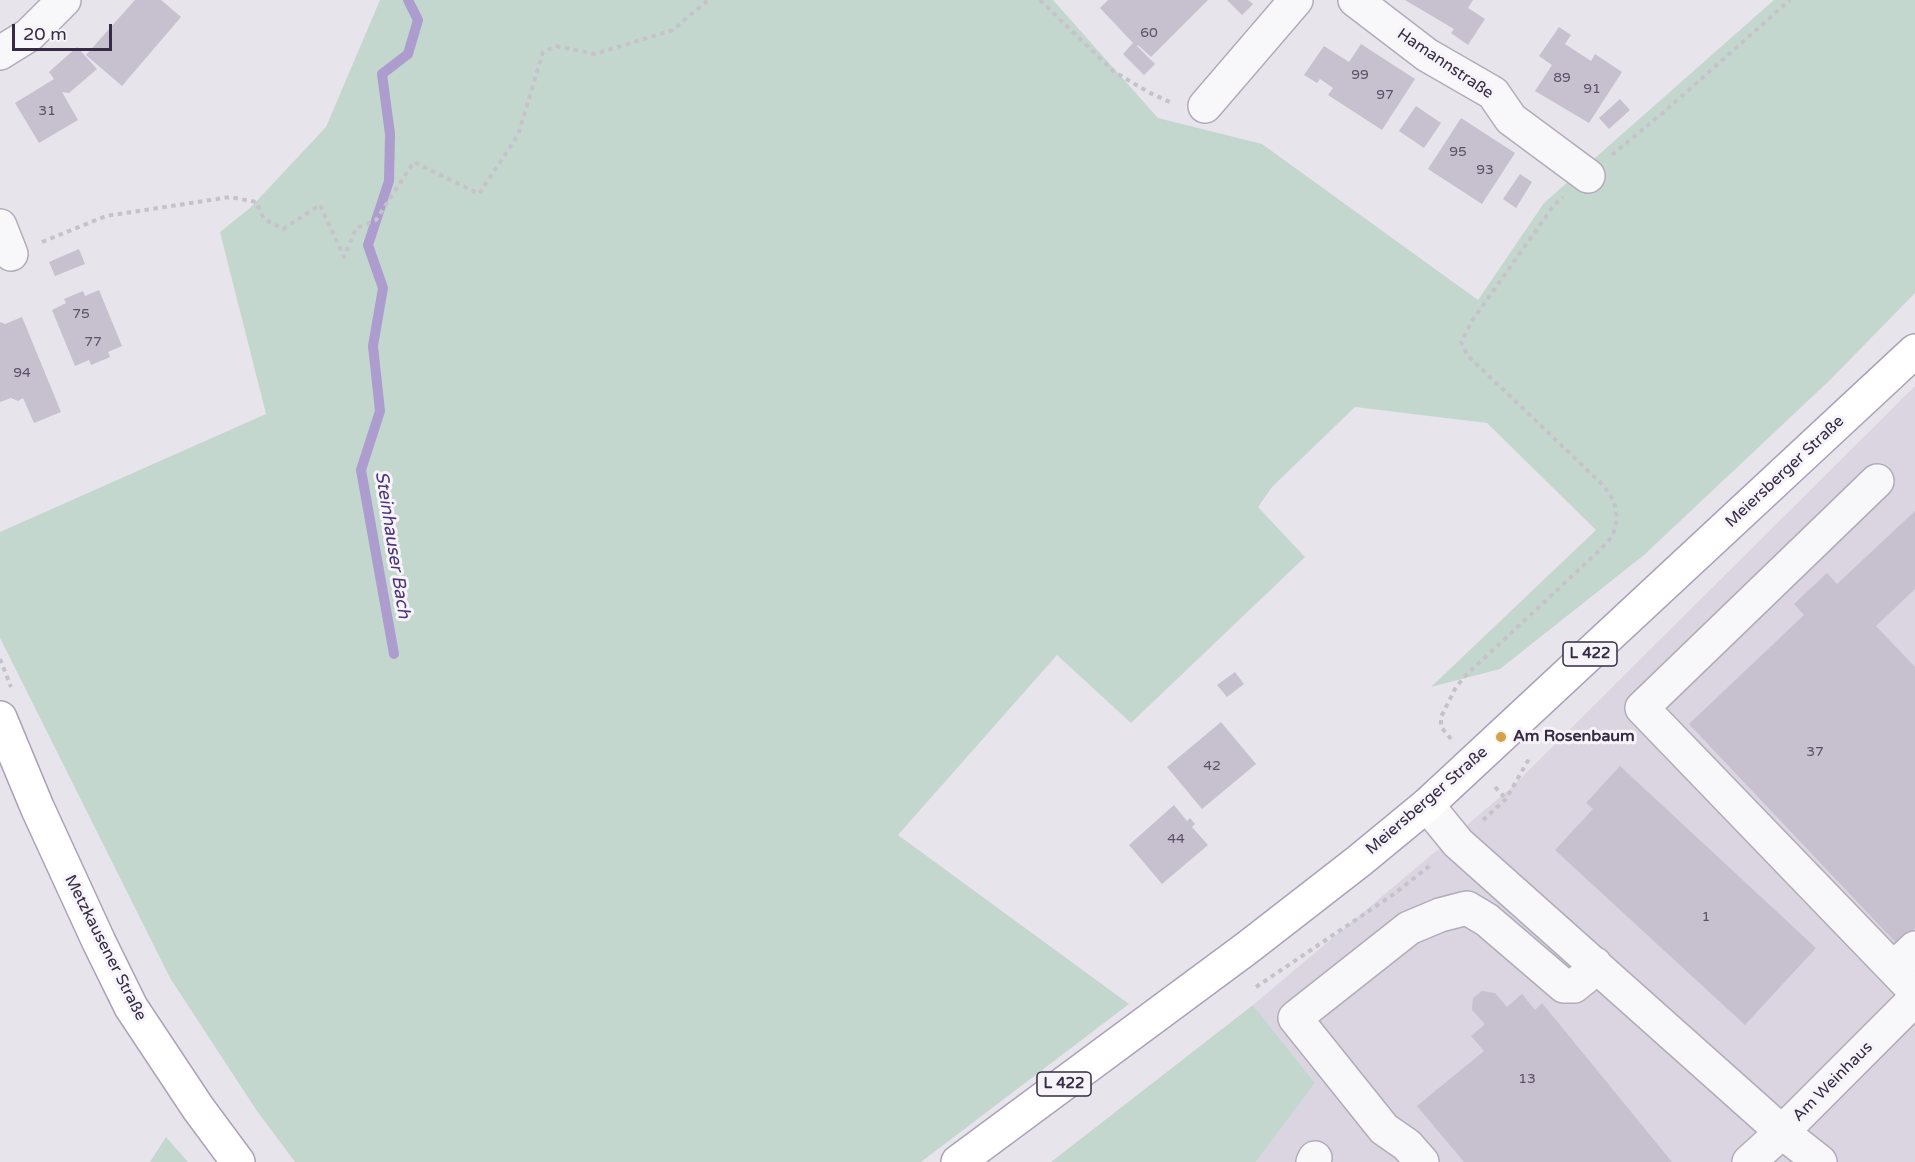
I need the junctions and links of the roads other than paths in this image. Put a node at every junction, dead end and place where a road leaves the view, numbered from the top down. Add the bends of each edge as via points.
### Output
1 (64, 0) edge
2 (1296, 0) edge
3 (1355, 0) edge
4 (0, 53) edge
5 (1205, 106) road end
6 (1588, 176) road end
7 (1915, 351) edge
8 (1877, 481) dead end
9 (0, 718) edge
10 (1427, 806) junction
11 (1595, 964) junction
12 (1908, 969) edge
13 (1915, 999) edge
14 (1782, 1132) junction
15 (238, 1162) edge
16 (958, 1162) edge
17 (1422, 1162) edge
18 (1749, 1162) edge
19 (1820, 1162) edge

1 - 4 street via 29,35
2 - 5 street
3 - 6 street, Hamannstraße via 1427,54 1493,93 1511,119
7 - 10 main road, Meiersberger Straße / L 422
8 - 12 street via 1642,708
9 - 15 main road, Metzkausener Straße via 37,807 131,1007
10 - 11 street via 1458,843
10 - 16 main road, Meiersberger Straße / L 422 via 1247,948
11 - 14 street
11 - 17 street via 1574,986 1564,986 1487,920 1467,908 1409,928 1295,1018 1384,1129 1407,1145
13 - 14 street, Am Weinhaus
14 - 18 street, Am Weinhaus
14 - 19 street

